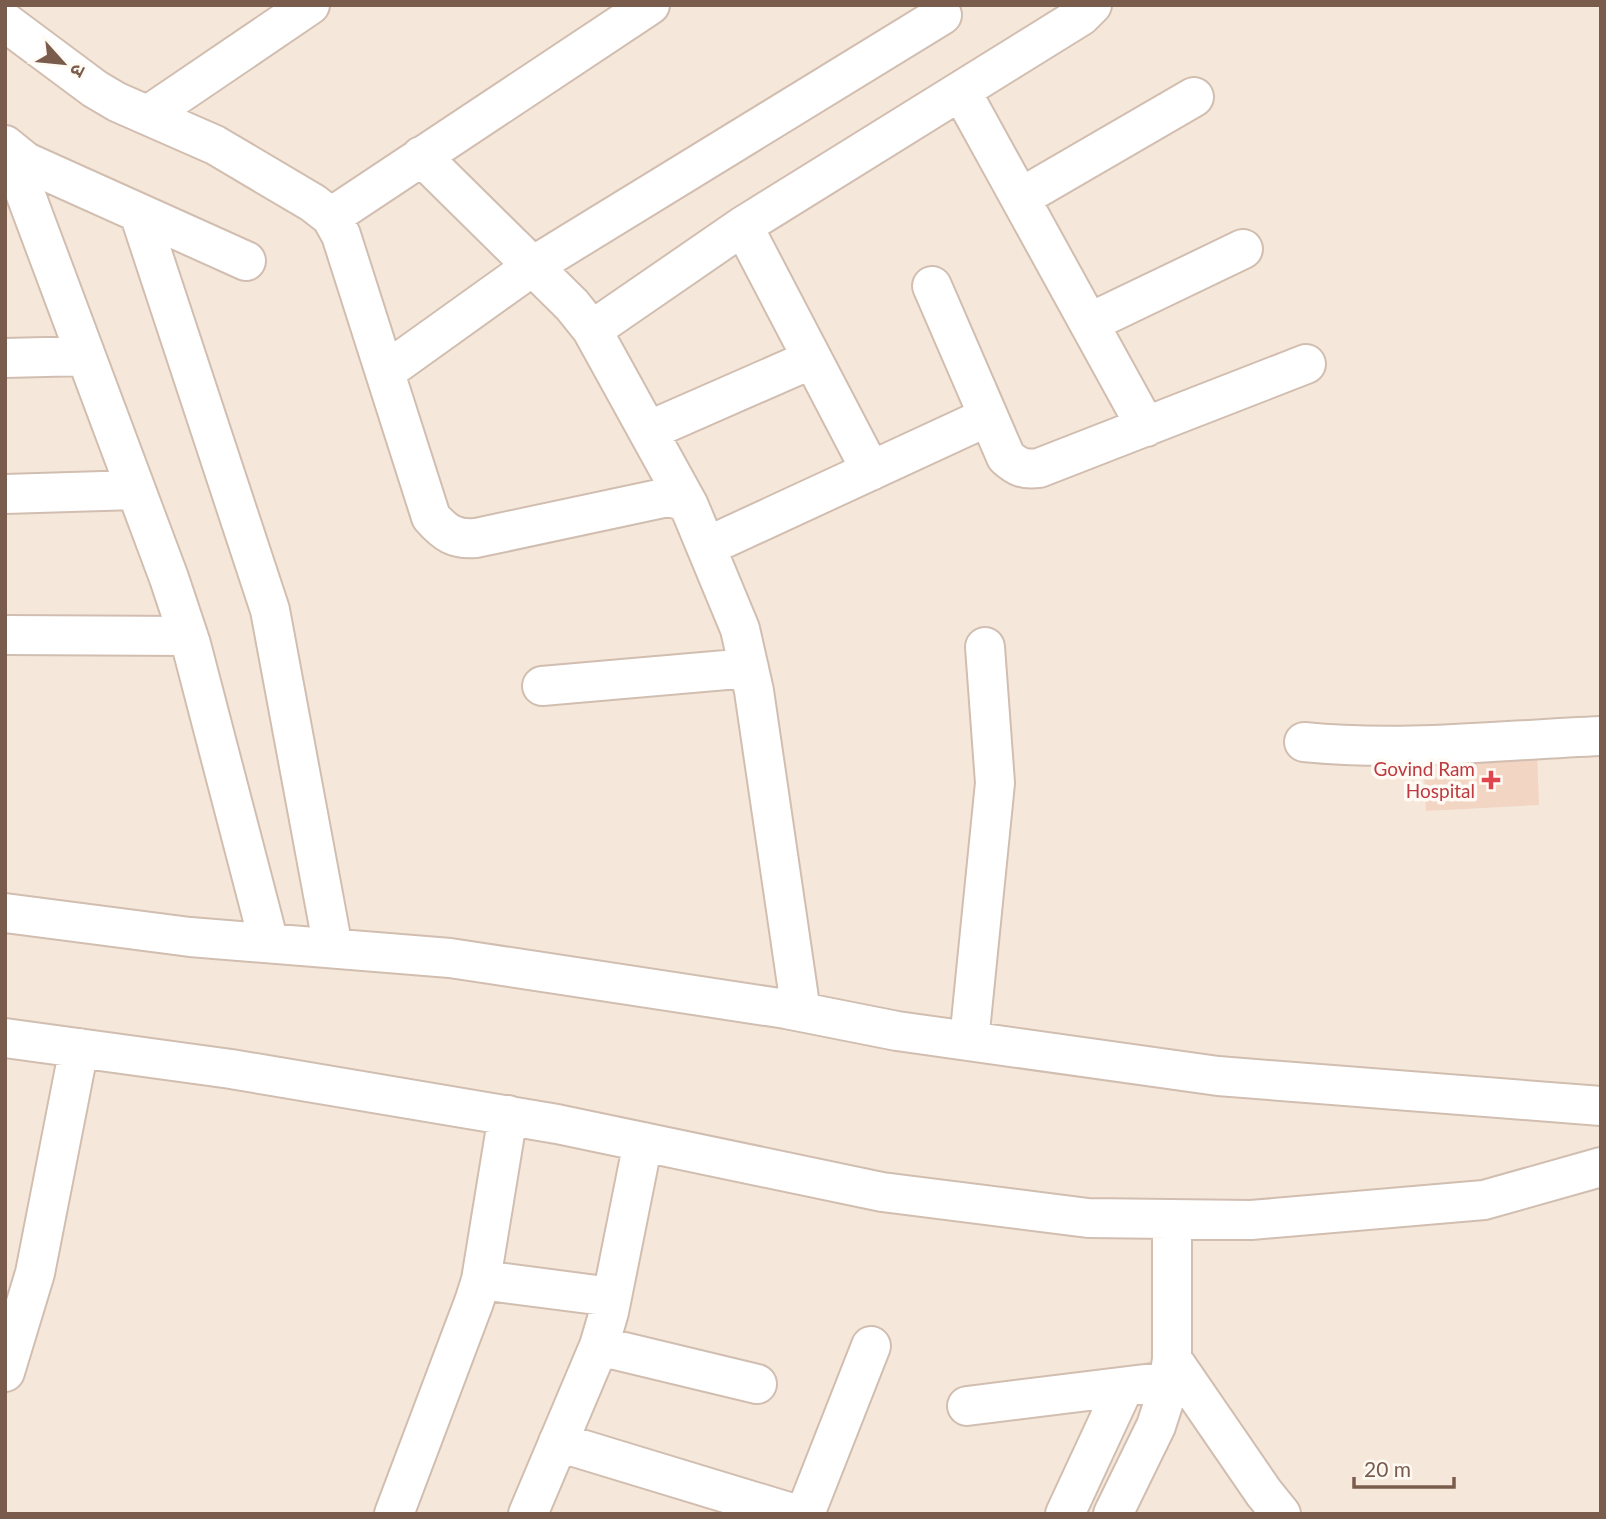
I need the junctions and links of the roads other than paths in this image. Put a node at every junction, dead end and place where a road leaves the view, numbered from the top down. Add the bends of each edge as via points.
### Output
1 (310, 5) edge
2 (650, 5) edge
3 (1092, 5) edge
4 (942, 15) dead end
5 (5, 22) edge
6 (961, 91) junction
7 (1194, 97) dead end
8 (148, 115) junction
9 (7, 147) edge
10 (422, 156) junction
11 (1020, 198) junction
12 (139, 213) junction
13 (331, 216) junction
14 (20, 218) edge
15 (743, 226) junction
16 (1243, 249) dead end
17 (246, 261) dead end
18 (533, 266) junction
19 (932, 286) dead end
20 (1089, 323) junction
21 (592, 330) junction
22 (86, 356) junction
23 (5, 358) edge
24 (812, 359) junction
25 (1306, 364) dead end
26 (384, 372) junction
27 (987, 417) junction
28 (1146, 426) junction
29 (648, 432) junction
30 (871, 471) junction
31 (136, 490) junction
32 (5, 495) edge
33 (690, 506) junction
34 (708, 546) junction
35 (5, 635) edge
36 (188, 636) junction
37 (985, 647) dead end
38 (749, 668) junction
39 (542, 685) dead end
40 (1601, 736) edge
41 (1304, 742) dead end
42 (5, 913) edge
43 (269, 943) junction
44 (333, 948) junction
45 (801, 1012) junction
46 (5, 1038) edge
47 (969, 1041) junction
48 (79, 1048) junction
49 (1601, 1106) edge
50 (508, 1115) junction
51 (643, 1142) junction
52 (1601, 1167) edge
53 (1172, 1219) junction
54 (481, 1280) junction
55 (17, 1296) edge
56 (612, 1297) junction
57 (599, 1346) junction
58 (872, 1346) dead end
59 (1170, 1370) junction
60 (5, 1372) edge
61 (757, 1384) dead end
62 (1124, 1387) junction
63 (967, 1406) dead end
64 (558, 1442) junction
65 (394, 1514) edge
66 (528, 1514) edge
67 (795, 1514) edge
68 (805, 1514) edge
69 (1065, 1514) edge
70 (1113, 1514) edge
71 (1281, 1514) edge

1 - 8 street
2 - 10 street
3 - 6 street
4 - 18 street
5 - 8 street via 95,89
6 - 11 street
6 - 15 street
7 - 11 street
8 - 13 street via 215,145
9 - 12 street via 26,162
9 - 14 street
10 - 13 street
10 - 18 street
11 - 20 street
12 - 17 street
12 - 44 street via 270,610
13 - 26 street
14 - 22 street
15 - 21 street
15 - 24 street
16 - 20 street
18 - 21 street
18 - 26 street
19 - 27 street
20 - 28 street
21 - 29 street
22 - 23 street
22 - 31 street
24 - 29 street
24 - 30 street
25 - 28 street
26 - 33 street via 431,517 445,533 476,538 668,497
27 - 28 street via 1006,457 1027,470
27 - 30 street
29 - 33 street
30 - 34 street
31 - 32 street
31 - 36 street
33 - 34 street
34 - 38 street via 740,629
35 - 36 street
36 - 43 street
37 - 47 street via 995,783
38 - 39 street
38 - 45 street
40 - 41 street via 1387,746
42 - 43 street
43 - 44 street
44 - 45 street via 450,958
45 - 47 street
46 - 48 street
47 - 49 street via 1218,1076
48 - 50 street
48 - 55 street via 35,1273
50 - 51 street
50 - 54 street
51 - 53 street via 882,1192 1088,1218
51 - 56 street
52 - 53 street via 1483,1200 1251,1220
53 - 59 street
54 - 56 street
54 - 65 street
55 - 60 street
56 - 57 street
57 - 61 street
57 - 64 street
58 - 68 street
59 - 62 street
59 - 70 street via 1156,1426
59 - 71 street
62 - 63 street
62 - 69 street
64 - 66 street
64 - 67 street

